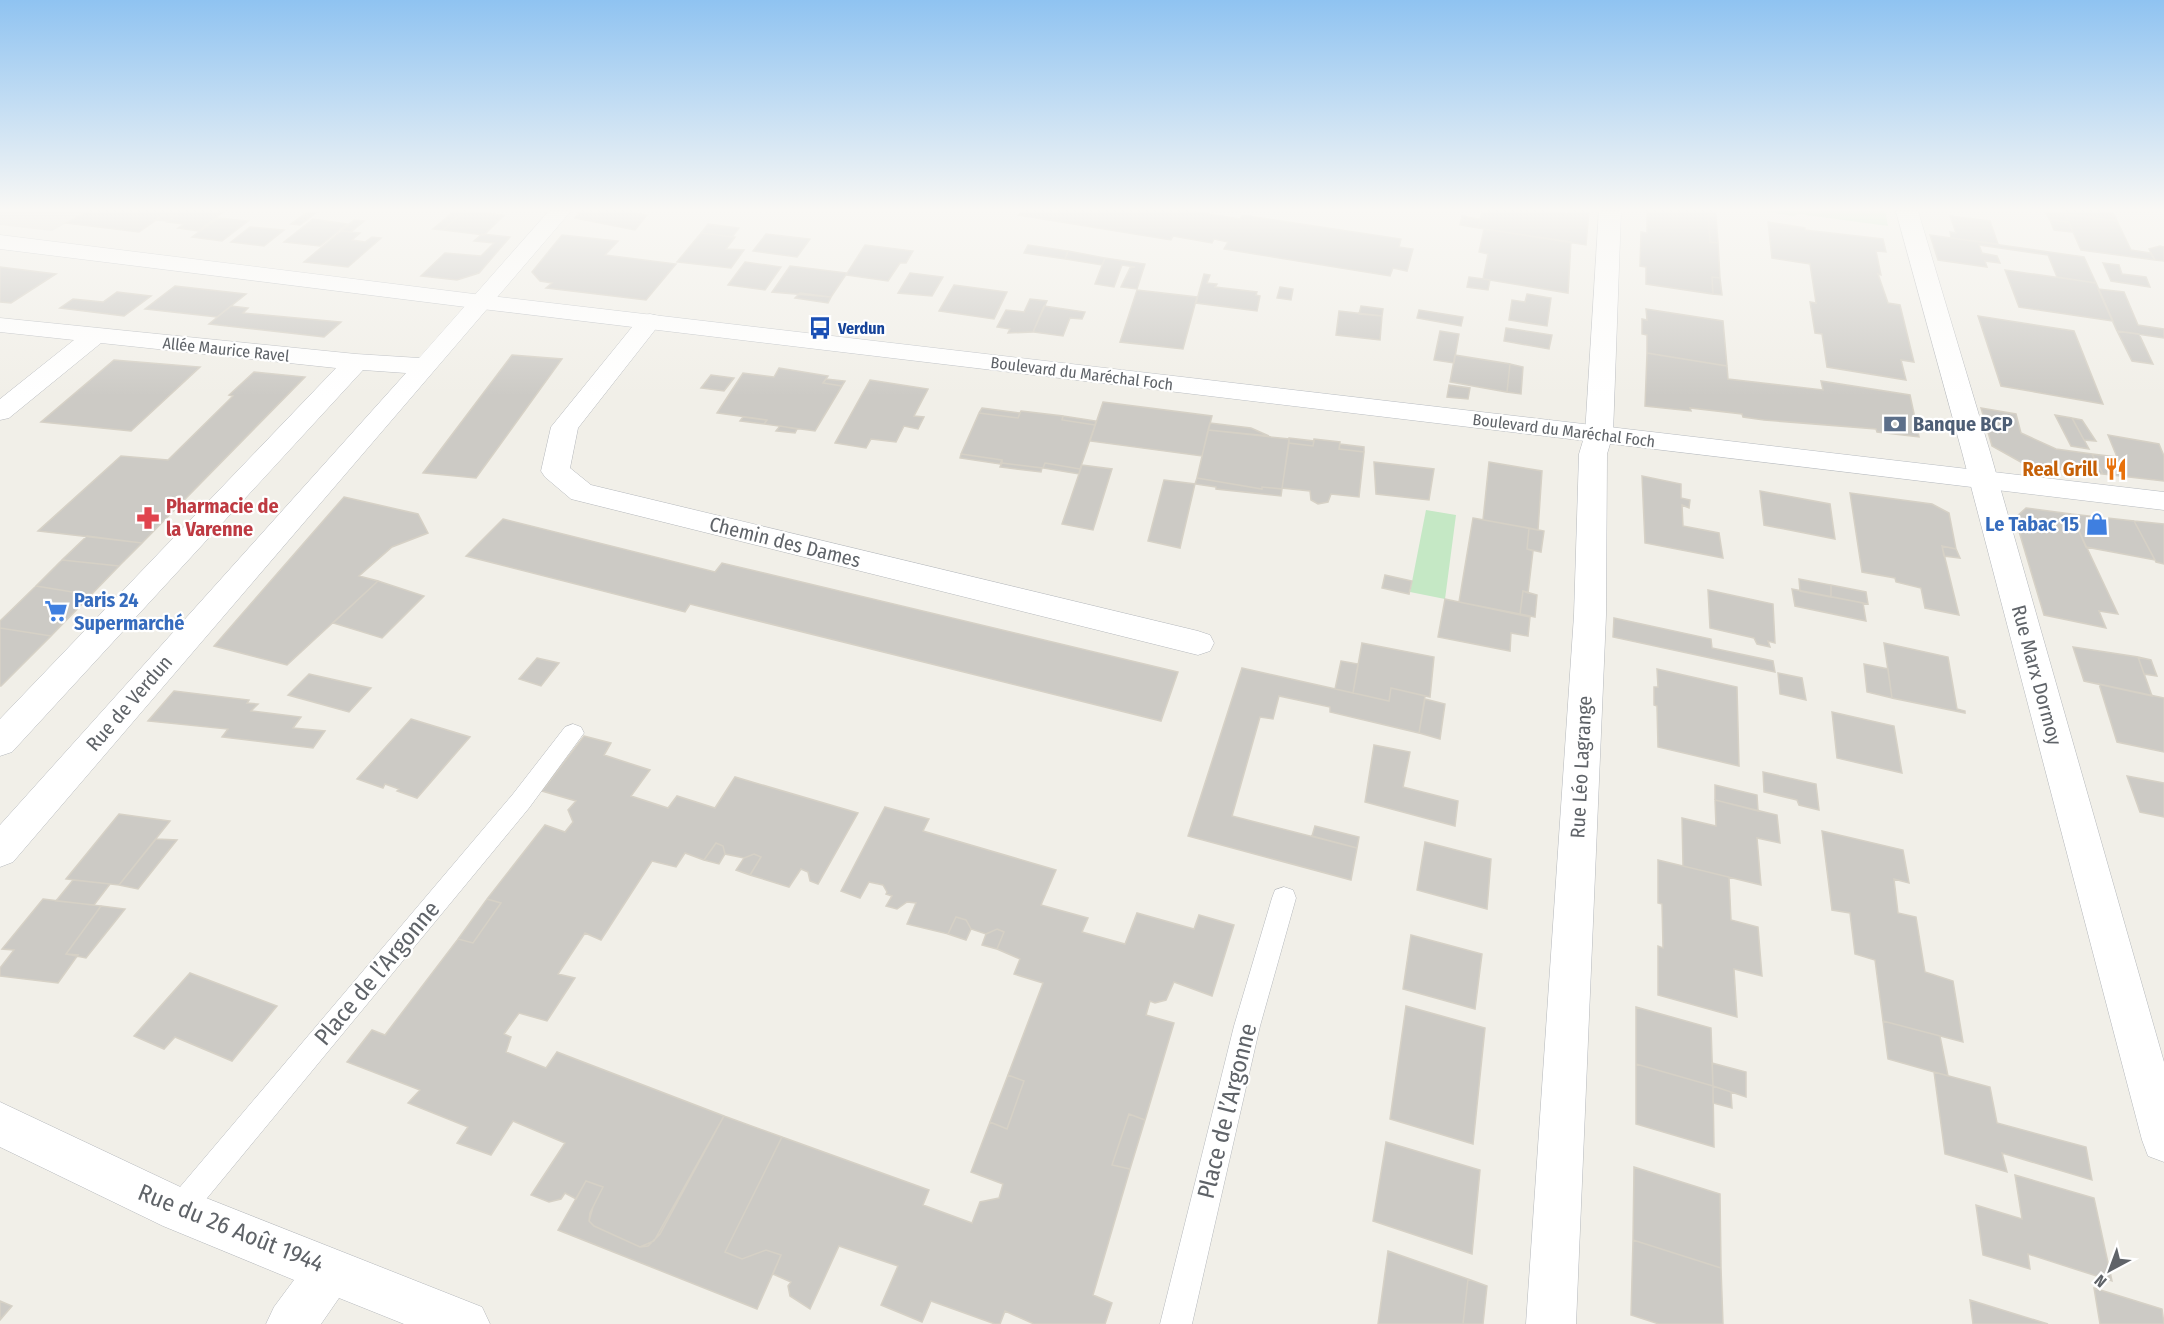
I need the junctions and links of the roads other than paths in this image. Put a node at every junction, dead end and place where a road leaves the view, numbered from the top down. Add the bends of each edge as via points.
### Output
1 (247, 273) edge
2 (507, 273) edge
3 (1607, 273) edge
4 (1925, 273) edge
5 (482, 302) junction
6 (650, 321) junction
7 (0, 326) edge
8 (96, 335) junction
9 (356, 362) junction
10 (424, 366) junction
11 (0, 412) edge
12 (1599, 434) junction
13 (1983, 479) junction
14 (2164, 501) edge
15 (1198, 643) dead end
16 (573, 733) dead end
17 (0, 742) edge
18 (0, 851) edge
19 (1284, 898) dead end
20 (0, 1124) edge
21 (2164, 1140) edge
22 (179, 1209) junction
23 (331, 1269) junction
24 (291, 1324) edge
25 (465, 1324) edge
26 (1176, 1324) edge
27 (1551, 1324) edge

1 - 5 street, Boulevard du Maréchal Foch
2 - 5 street, Rue de Verdun
3 - 12 street, Rue Léo Lagrange
4 - 13 street, Rue Marx Dormoy
5 - 6 street, Boulevard du Maréchal Foch
5 - 10 street, Rue de Verdun
6 - 12 street, Boulevard du Maréchal Foch
6 - 15 street, Chemin des Dames via 565,427 555,471 581,492
7 - 8 street, Allée Maurice Ravel
8 - 9 street, Allée Maurice Ravel
8 - 11 street
9 - 10 street
9 - 17 street
10 - 18 street, Rue de Verdun
12 - 13 street, Boulevard du Maréchal Foch
12 - 27 street, Rue Léo Lagrange via 1593,454 1590,615
13 - 14 street, Boulevard du Maréchal Foch
13 - 21 street, Rue Marx Dormoy
16 - 22 lane, Place de l’Argonne via 521,801
19 - 26 lane, Place de l’Argonne via 1248,1026
20 - 22 street, Rue du 26 Août 1944
22 - 23 street, Rue du 26 Août 1944
23 - 24 street
23 - 25 street, Rue du 26 Août 1944

